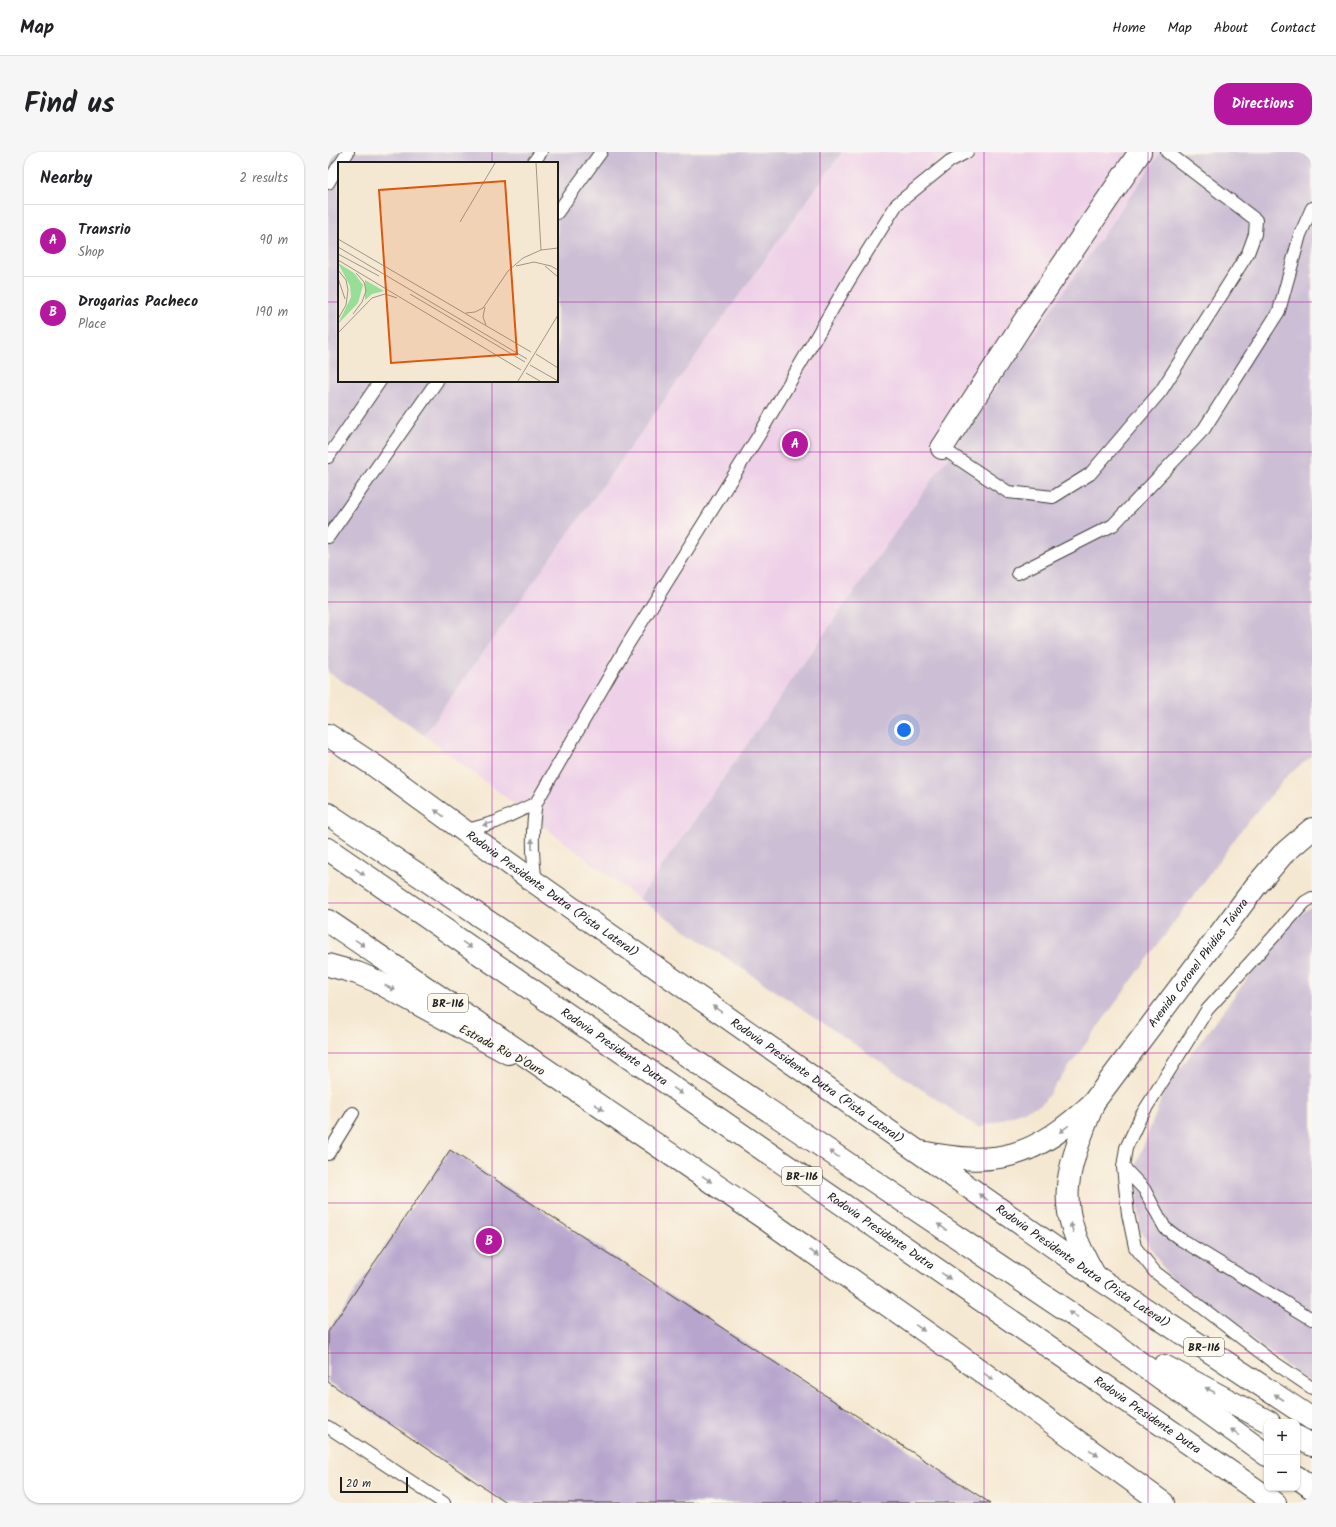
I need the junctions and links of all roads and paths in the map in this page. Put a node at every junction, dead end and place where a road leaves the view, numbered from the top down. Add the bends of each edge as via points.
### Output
1 (348, 152) edge
2 (540, 152) edge
3 (601, 152) edge
4 (967, 152) edge
5 (1140, 152) edge
6 (1167, 152) edge
7 (341, 162) edge
8 (534, 162) edge
9 (338, 167) edge
10 (328, 182) edge
11 (1312, 208) edge
12 (558, 212) edge
13 (379, 382) edge
14 (436, 382) edge
15 (942, 448) joint
16 (328, 457) edge
17 (328, 537) edge
18 (1018, 572) dead end
19 (328, 735) edge
20 (536, 803) junction
21 (328, 814) edge
22 (1312, 829) edge
23 (464, 831) junction
24 (328, 849) edge
25 (536, 883) junction
26 (1312, 898) edge
27 (328, 921) edge
28 (328, 965) edge
29 (567, 1085) junction
30 (1093, 1103) junction
31 (353, 1113) dead end
32 (921, 1152) junction
33 (328, 1154) edge
34 (1123, 1167) junction
35 (1095, 1276) junction
36 (1312, 1319) edge
37 (1092, 1328) junction
38 (1312, 1388) edge
39 (1264, 1419) edge
40 (1312, 1419) edge
41 (328, 1428) edge
42 (1300, 1439) edge
43 (1312, 1445) edge
44 (1264, 1453) edge
45 (1300, 1479) edge
46 (1312, 1488) edge
47 (444, 1503) edge
48 (1163, 1503) edge
49 (1275, 1503) edge

1 - 7 lane
2 - 8 lane
3 - 12 lane
4 - 20 lane via 950,161 897,204 759,435 628,644
5 - 15 main road via 1023,323
6 - 15 lane via 1256,220 1255,234 1248,253 1161,390 1090,474 1053,497 1008,492
9 - 10 lane
11 - 18 lane via 1300,235 1279,311 1204,429 1114,525
13 - 16 lane
14 - 17 lane
23 -> 19 main road, Rodovia Presidente Dutra (Pista Lateral) / BR-116
20 -> 23 lane via 496,822
25 -> 20 lane via 532,852 532,824
37 -> 21 main road, BR-116
22 - 30 main road, Avenida Coronel Phidias Távora via 1283,854 1255,887
23 - 25 main road, Rodovia Presidente Dutra (Pista Lateral) / BR-116
24 -> 49 main road, Rodovia Presidente Dutra / BR-116
32 -> 25 main road, Rodovia Presidente Dutra (Pista Lateral) / BR-116
26 - 34 lane via 1305,902 1207,1010 1141,1116 1126,1148
27 -> 29 main road, BR-116
28 -> 29 main road, Estrada Rio D'Ouro via 376,981
29 -> 48 main road, BR-116 via 764,1218 951,1349
30 -> 32 main road, Avenida Coronel Phidias Távora via 1055,1136 1010,1156 976,1159
35 -> 30 main road, Avenida Coronel Phidias Távora via 1073,1232 1067,1197 1073,1160
31 - 33 lane
35 -> 32 main road, Rodovia Presidente Dutra (Pista Lateral) / BR-116
34 - 36 lane via 1144,1190 1165,1228
34 - 38 lane via 1128,1214 1135,1247 1155,1272 1269,1359
40 -> 35 main road, Rodovia Presidente Dutra (Pista Lateral) / BR-116
39 -> 37 main road
44 -> 37 main road, BR-116
41 - 47 lane
42 - 43 main road
45 - 46 main road

